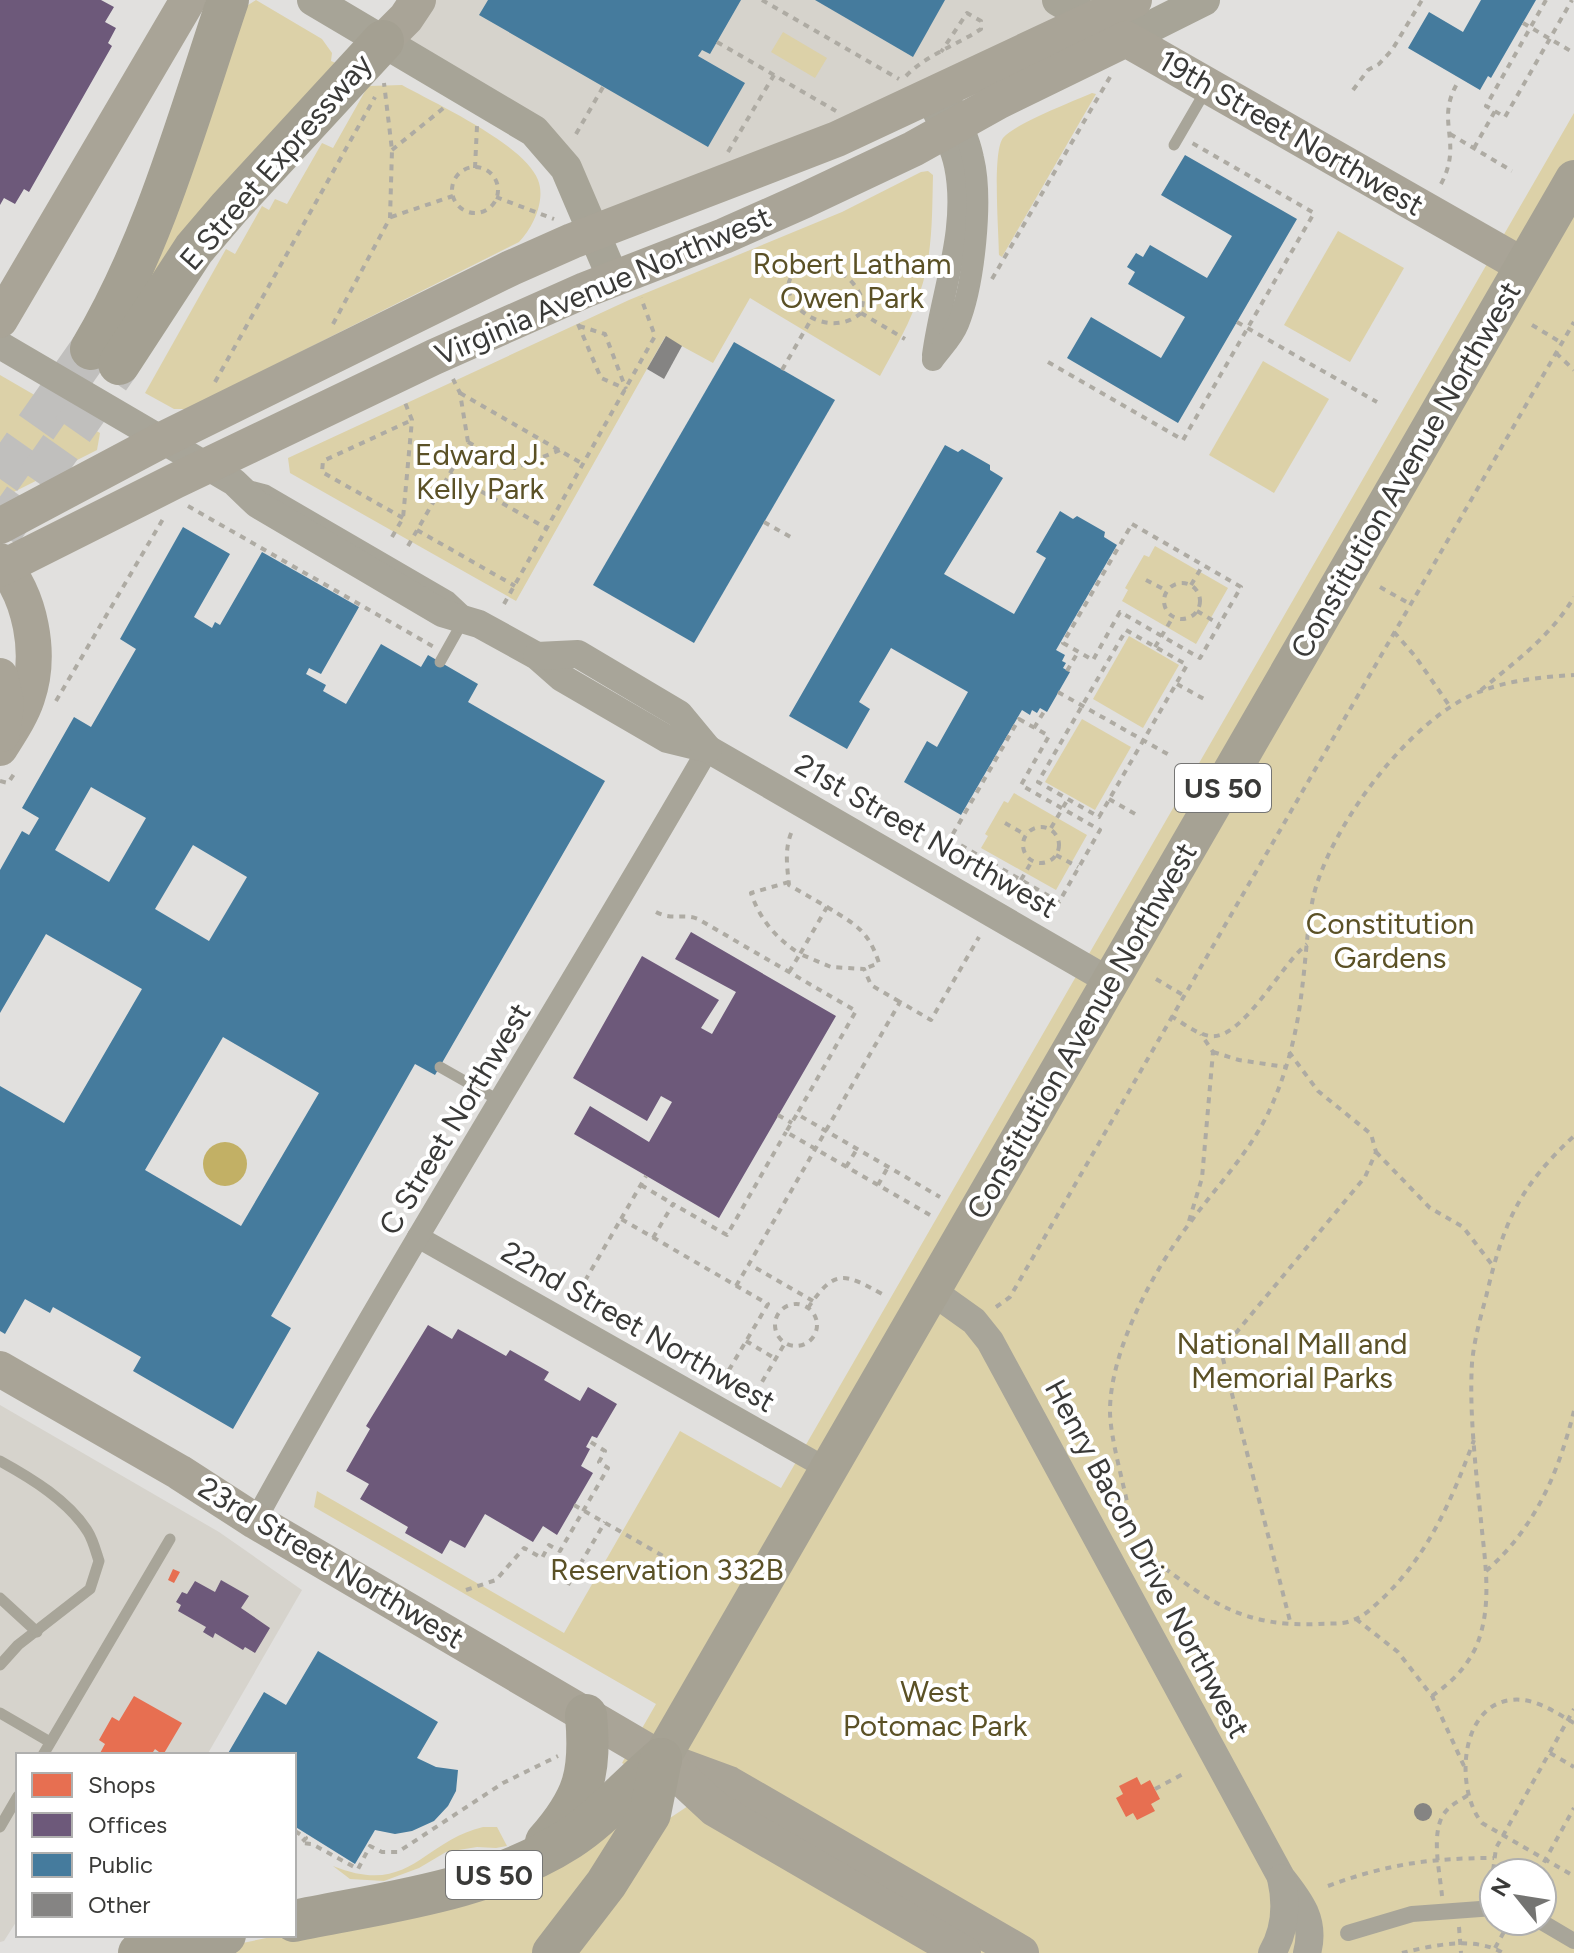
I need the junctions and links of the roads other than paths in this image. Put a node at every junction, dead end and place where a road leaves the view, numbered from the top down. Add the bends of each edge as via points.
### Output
1 (188, 0) edge
2 (228, 0) edge
3 (313, 0) edge
4 (418, 0) edge
5 (1058, 0) edge
6 (1134, 0) edge
7 (1204, 0) edge
8 (1092, 19) junction
9 (1126, 39) junction
10 (383, 41) junction
11 (1209, 86) junction
12 (921, 88) junction
13 (952, 127) junction
14 (1177, 140) road end
15 (1574, 179) edge
16 (579, 227) junction
17 (1524, 266) junction
18 (626, 285) junction
19 (0, 320) edge
20 (0, 345) edge
21 (162, 440) junction
22 (220, 474) junction
23 (0, 526) edge
24 (2, 565) edge
25 (471, 622) junction
26 (442, 657) road end
27 (0, 676) edge
28 (708, 749) junction
29 (8, 759) edge
30 (1111, 982) junction
31 (440, 1067) dead end
32 (500, 1101) junction
33 (418, 1237) junction
34 (932, 1291) junction
35 (0, 1369) edge
36 (0, 1461) edge
37 (829, 1470) junction
38 (255, 1521) junction
39 (170, 1539) dead end
40 (0, 1598) edge
41 (37, 1632) junction
42 (0, 1665) edge
43 (0, 1713) edge
44 (586, 1715) junction
45 (50, 1742) junction
46 (44, 1753) edge
47 (661, 1759) junction
48 (16, 1799) edge
49 (0, 1827) edge
50 (524, 1863) junction
51 (1281, 1877) junction
52 (1478, 1909) edge
53 (296, 1921) edge
54 (1348, 1933) dead end
55 (215, 1937) edge
56 (139, 1953) edge
57 (553, 1953) edge
58 (963, 1953) edge
59 (1021, 1953) edge
60 (1272, 1953) edge
61 (1307, 1953) edge

1 - 19 main road
2 - 10 highway, E Street Expressway via 105,356 194,249
3 - 10 main road
4 - 10 main road
5 - 8 main road, 19th Street Northwest
6 - 8 main road, Virginia Avenue Northwest
7 - 9 main road, Virginia Avenue Northwest
8 - 9 main road, 19th Street Northwest
8 - 12 main road, Virginia Avenue Northwest
9 - 11 main road, 19th Street Northwest
9 - 13 main road, Virginia Avenue Northwest
10 - 16 main road via 534,131 566,168
11 - 14 lane
11 - 17 main road, 19th Street Northwest
12 - 13 street
12 - 16 main road, Virginia Avenue Northwest via 805,153
13 - 13 street via 957,205 933,360 957,327 974,243 974,163
13 - 18 main road, Virginia Avenue Northwest
15 - 17 highway, Constitution Avenue Northwest / US 50
16 - 18 main road
16 - 21 main road, Virginia Avenue Northwest via 511,268
17 - 30 highway, Constitution Avenue Northwest / US 50
18 - 22 main road, Virginia Avenue Northwest via 434,357
20 - 21 street, 21st Street Northwest
21 - 22 street, 21st Street Northwest
21 - 23 main road, Virginia Avenue Northwest
22 - 24 main road, Virginia Avenue Northwest
22 - 25 street, 21st Street Northwest via 257,504 442,613
24 - 29 main road via 28,614 34,656
25 - 26 lane
25 - 28 street, 21st Street Northwest via 537,656 562,678 667,739
27 - 29 main road
28 - 30 street, 21st Street Northwest
28 - 32 street, C Street Northwest
30 - 34 highway, Constitution Avenue Northwest / US 50
31 - 32 lane
32 - 33 street, C Street Northwest
33 - 37 street, 22nd Street Northwest
33 - 38 street, C Street Northwest
34 - 37 highway, Constitution Avenue Northwest / US 50
34 - 51 street, Henry Bacon Drive Northwest via 966,1314 990,1341
35 - 38 main road, 23rd Street Northwest
36 - 41 lane via 67,1508 88,1532 99,1561 90,1589
37 - 47 highway, Constitution Avenue Northwest / US 50
38 - 44 main road, 23rd Street Northwest
39 - 45 lane
40 - 41 lane
41 - 42 lane
43 - 45 lane
44 - 47 main road, 23rd Street Northwest
44 - 50 highway via 589,1753 583,1784 557,1828
45 - 46 lane
47 - 50 highway, Constitution Avenue Northwest / US 50 via 584,1829
47 - 57 highway, Constitution Avenue Northwest / US 50 via 650,1814
47 - 58 main road, 23rd Street Northwest via 715,1809
47 - 59 main road, 23rd Street Northwest via 729,1784
48 - 49 lane
50 - 53 highway, Constitution Avenue Northwest / US 50 via 438,1891
51 - 60 street via 1284,1920
51 - 61 street, Henry Bacon Drive Northwest via 1308,1917
52 - 54 street via 1389,1920
55 - 56 highway

